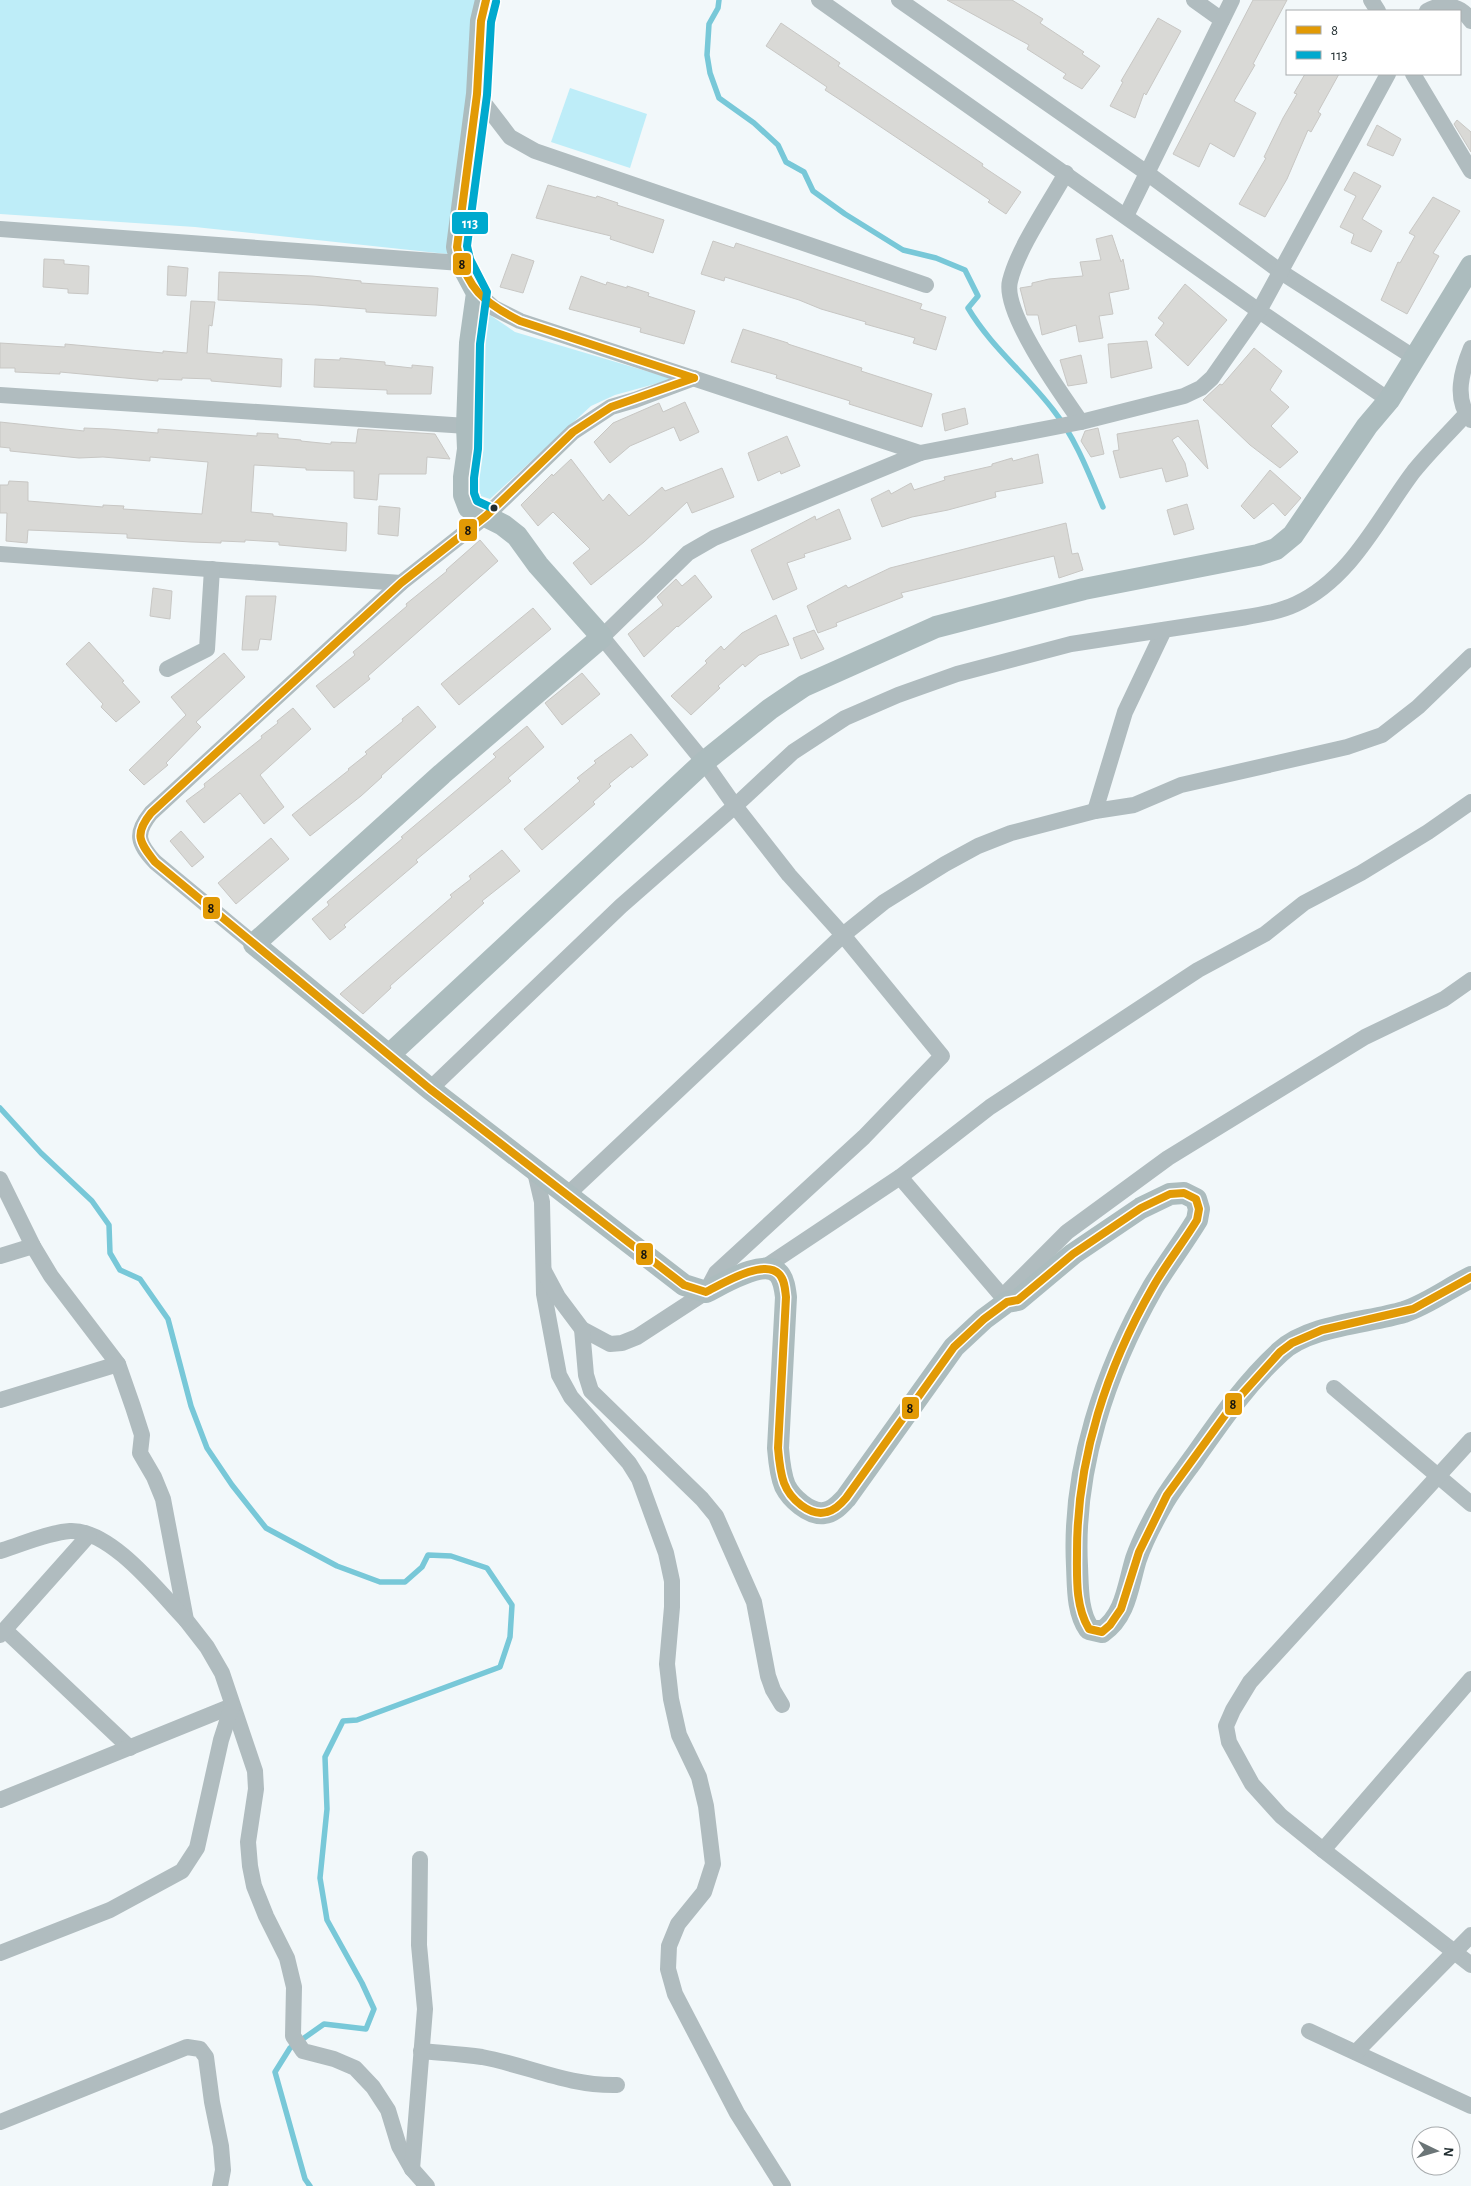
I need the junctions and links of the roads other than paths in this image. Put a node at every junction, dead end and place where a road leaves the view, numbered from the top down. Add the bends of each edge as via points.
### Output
1 (486, 0) edge
2 (819, 0) edge
3 (899, 0) edge
4 (1194, 0) edge
5 (1232, 0) edge
6 (1430, 10) edge
7 (1459, 10) edge
8 (1461, 12) edge
9 (1222, 20) junction
10 (1471, 21) edge
11 (1387, 75) edge
12 (1413, 75) edge
13 (478, 94) junction
14 (1471, 171) edge
15 (1066, 173) junction
16 (1147, 173) junction
17 (1126, 216) junction
18 (0, 229) edge
19 (461, 263) junction
20 (1471, 266) edge
21 (1281, 272) junction
22 (926, 285) dead end
23 (477, 293) junction
24 (1259, 311) junction
25 (1471, 348) edge
26 (1415, 358) junction
27 (694, 378) junction
28 (0, 395) edge
29 (1389, 400) junction
30 (1468, 417) edge
31 (1080, 422) junction
32 (467, 426) junction
33 (920, 453) junction
34 (486, 516) junction
35 (0, 554) edge
36 (212, 569) junction
37 (401, 583) junction
38 (1164, 630) junction
39 (602, 637) junction
40 (1471, 656) edge
41 (167, 669) dead end
42 (704, 762) junction
43 (1471, 802) edge
44 (735, 806) junction
45 (1095, 811) junction
46 (843, 935) junction
47 (254, 944) junction
48 (1471, 980) edge
49 (389, 1055) junction
50 (430, 1089) junction
51 (536, 1172) junction
52 (900, 1177) junction
53 (0, 1179) edge
54 (566, 1195) junction
55 (33, 1246) junction
56 (0, 1256) edge
57 (762, 1269) junction
58 (544, 1271) junction
59 (1471, 1276) edge
60 (706, 1292) junction
61 (1007, 1302) junction
62 (582, 1329) junction
63 (118, 1364) junction
64 (1334, 1388) dead end
65 (0, 1400) edge
66 (1471, 1440) edge
67 (1437, 1477) junction
68 (1471, 1504) edge
69 (89, 1535) junction
70 (0, 1551) edge
71 (186, 1620) junction
72 (2, 1632) edge
73 (1471, 1679) edge
74 (782, 1705) dead end
75 (232, 1706) junction
76 (130, 1748) junction
77 (0, 1800) edge
78 (1323, 1850) junction
79 (420, 1859) dead end
80 (1471, 1935) edge
81 (1456, 1952) junction
82 (0, 1953) edge
83 (1471, 1965) edge
84 (1309, 2031) dead end
85 (421, 2051) junction
86 (1356, 2052) junction
87 (617, 2085) dead end
88 (1471, 2106) edge
89 (0, 2122) edge
90 (412, 2169) junction
91 (223, 2170) junction
92 (220, 2186) edge
93 (233, 2186) edge
94 (427, 2186) edge
95 (783, 2186) edge

1 - 13 street via 481,21
2 - 15 street
3 - 16 street
4 - 9 street
5 - 9 street
6 - 7 street via 1445,4
8 - 10 street
9 - 16 street
11 - 21 street
12 - 14 street
13 - 19 street via 457,247
13 - 22 street via 510,137 535,151
15 - 17 street
15 - 31 street via 1026,242 1010,282 1010,299 1032,348
16 - 17 street
16 - 21 street
17 - 24 street
18 - 19 street
19 - 23 street
20 - 26 street
21 - 24 street
21 - 26 street
23 - 27 street via 494,308 520,321
23 - 32 street via 470,343
24 - 29 street
24 - 31 street via 1212,378 1201,388 1184,396
25 - 30 street via 1460,386
26 - 29 street
27 - 33 street
27 - 34 street via 595,415
28 - 32 street
29 - 42 street via 1367,426 1293,535 1276,549 1084,589 936,626 804,686
30 - 38 street via 1414,471 1373,533 1342,570 1318,591 1296,604 1266,614
31 - 33 street
32 - 34 street via 464,495 469,508
33 - 39 street via 699,545
34 - 37 street
34 - 39 street via 517,536 538,565
35 - 36 street
36 - 37 street
36 - 41 street via 207,649
37 - 47 street via 142,824 139,838 155,862
38 - 44 street via 1071,644 957,674 898,695 845,718 793,752
38 - 45 street via 1126,712
39 - 42 street
39 - 47 street via 442,774
40 - 45 street via 1418,707 1382,735 1347,747 1181,785 1134,805
42 - 44 street
42 - 49 street
43 - 52 street via 1361,873 1304,903 1265,934 1198,970 990,1107
44 - 46 street via 789,875
44 - 50 street via 621,906
45 - 46 street via 978,846 884,902
46 - 54 street
46 - 60 street via 942,1056 864,1138 716,1273
47 - 49 street
48 - 61 street via 1444,999 1365,1037 1168,1158 1067,1232 1009,1290
49 - 50 street
50 - 51 street
51 - 54 street
51 - 58 street via 542,1202
52 - 57 street
52 - 61 street
53 - 55 street
54 - 60 street via 667,1274 684,1285
55 - 56 street
55 - 63 street via 51,1276
57 - 60 street
57 - 61 street via 775,1270 780,1274 786,1297 778,1448 780,1469 785,1486 797,1502 824,1513 836,1509 846,1498 954,1347
58 - 62 street via 565,1308
58 - 95 street via 546,1317 559,1375 571,1397 629,1463 639,1479 666,1554 672,1581 667,1664 671,1699 679,1735 699,1778 713,1864 704,1892 678,1924 669,1946 668,1969 675,1994 737,2113
59 - 61 street via 1403,1312 1311,1334 1295,1340 1281,1351 1240,1395 1165,1500 1146,1533 1120,1613 1102,1632 1089,1629 1083,1620 1079,1596 1076,1539 1089,1443 1125,1343 1153,1287 1197,1220 1199,1209 1196,1199 1184,1193 1170,1194 1141,1208 1073,1254 1018,1300
60 - 62 street via 637,1337 622,1343 610,1344
62 - 74 street via 586,1376 591,1392 716,1516 754,1602 768,1676
63 - 65 street
63 - 71 street via 142,1435 140,1453 163,1499
64 - 67 street
66 - 67 street
67 - 68 street
67 - 78 street via 1250,1682 1226,1726 1229,1742 1252,1784 1281,1816
69 - 70 street via 72,1531 55,1533
69 - 71 street via 120,1553
69 - 72 street
71 - 75 street via 222,1673
72 - 76 street
73 - 78 street
75 - 76 street
75 - 82 street via 221,1740 197,1848 182,1871 110,1910
75 - 90 street via 255,1771 256,1788 248,1842 250,1866 266,1916 287,1958 294,1987 292,2036 303,2051 355,2068 373,2087 388,2110 399,2146
76 - 77 street
78 - 81 street
79 - 85 street via 420,1945 425,2009
80 - 81 street
81 - 83 street
81 - 86 street
84 - 86 street
85 - 87 street via 483,2058 575,2083
85 - 90 street
86 - 88 street
89 - 91 street via 187,2047 200,2049 206,2057
90 - 94 street
91 - 92 street
91 - 93 street

